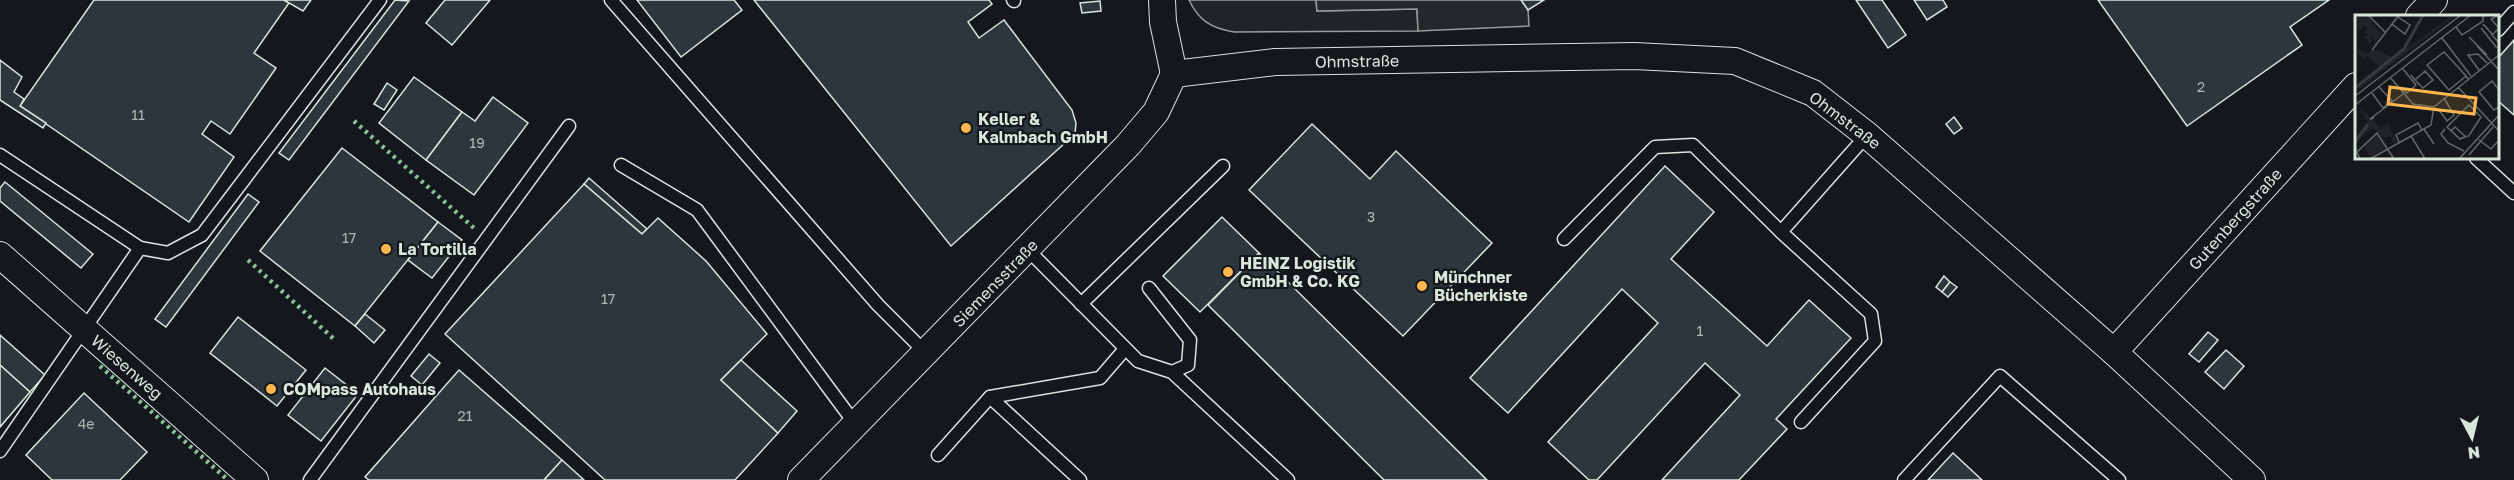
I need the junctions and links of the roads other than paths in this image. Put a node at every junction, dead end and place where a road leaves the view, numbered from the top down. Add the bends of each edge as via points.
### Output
1 (380, 0) edge
2 (611, 0) edge
3 (1162, 0) edge
4 (2434, 0) edge
5 (2514, 12) edge
6 (2420, 15) edge
7 (2499, 29) edge
8 (1174, 74) junction
9 (2355, 87) edge
10 (569, 126) dead end
11 (1867, 135) junction
12 (0, 155) edge
13 (2477, 159) edge
14 (621, 165) dead end
15 (1223, 166) dead end
16 (2514, 193) edge
17 (1781, 232) junction
18 (1564, 239) dead end
19 (140, 248) junction
20 (1028, 250) junction
21 (0, 255) edge
22 (1149, 288) dead end
23 (1081, 304) junction
24 (85, 331) junction
25 (1125, 349) junction
26 (2114, 352) junction
27 (926, 353) junction
28 (1173, 372) junction
29 (990, 397) junction
30 (1801, 422) dead end
31 (856, 424) junction
32 (0, 451) edge
33 (938, 455) dead end
34 (255, 480) edge
35 (310, 480) edge
36 (801, 480) edge
37 (1080, 480) edge
38 (1288, 480) edge
39 (1904, 480) edge
40 (2119, 480) edge
41 (2252, 480) edge

1 - 19 lane via 202,235 168,254
2 - 27 lane via 878,305
3 - 8 street
4 - 6 street
5 - 7 lane
8 - 11 street, Ohmstraße via 1275,62 1634,56 1735,61 1813,93
8 - 20 street, Siemensstraße via 1156,112
9 - 26 street, Gutenbergstraße
10 - 35 lane
11 - 17 lane
11 - 26 street, Ohmstraße
12 - 19 lane
13 - 16 lane
14 - 31 lane via 697,210
15 - 23 lane
17 - 18 lane via 1693,145 1655,147
17 - 30 lane via 1871,314 1875,341
19 - 24 lane
20 - 23 lane
20 - 27 street, Siemensstraße
21 - 24 street, Wiesenweg
22 - 28 lane via 1190,340 1188,365
23 - 25 lane
24 - 32 lane
24 - 34 street, Wiesenweg
25 - 28 lane via 1138,361
25 - 29 lane via 1100,378
26 - 41 street, Ohmstraße
27 - 31 street, Siemensstraße
28 - 38 lane
29 - 33 lane
29 - 37 lane
31 - 36 street, Siemensstraße
39 - 40 lane via 2000,376

